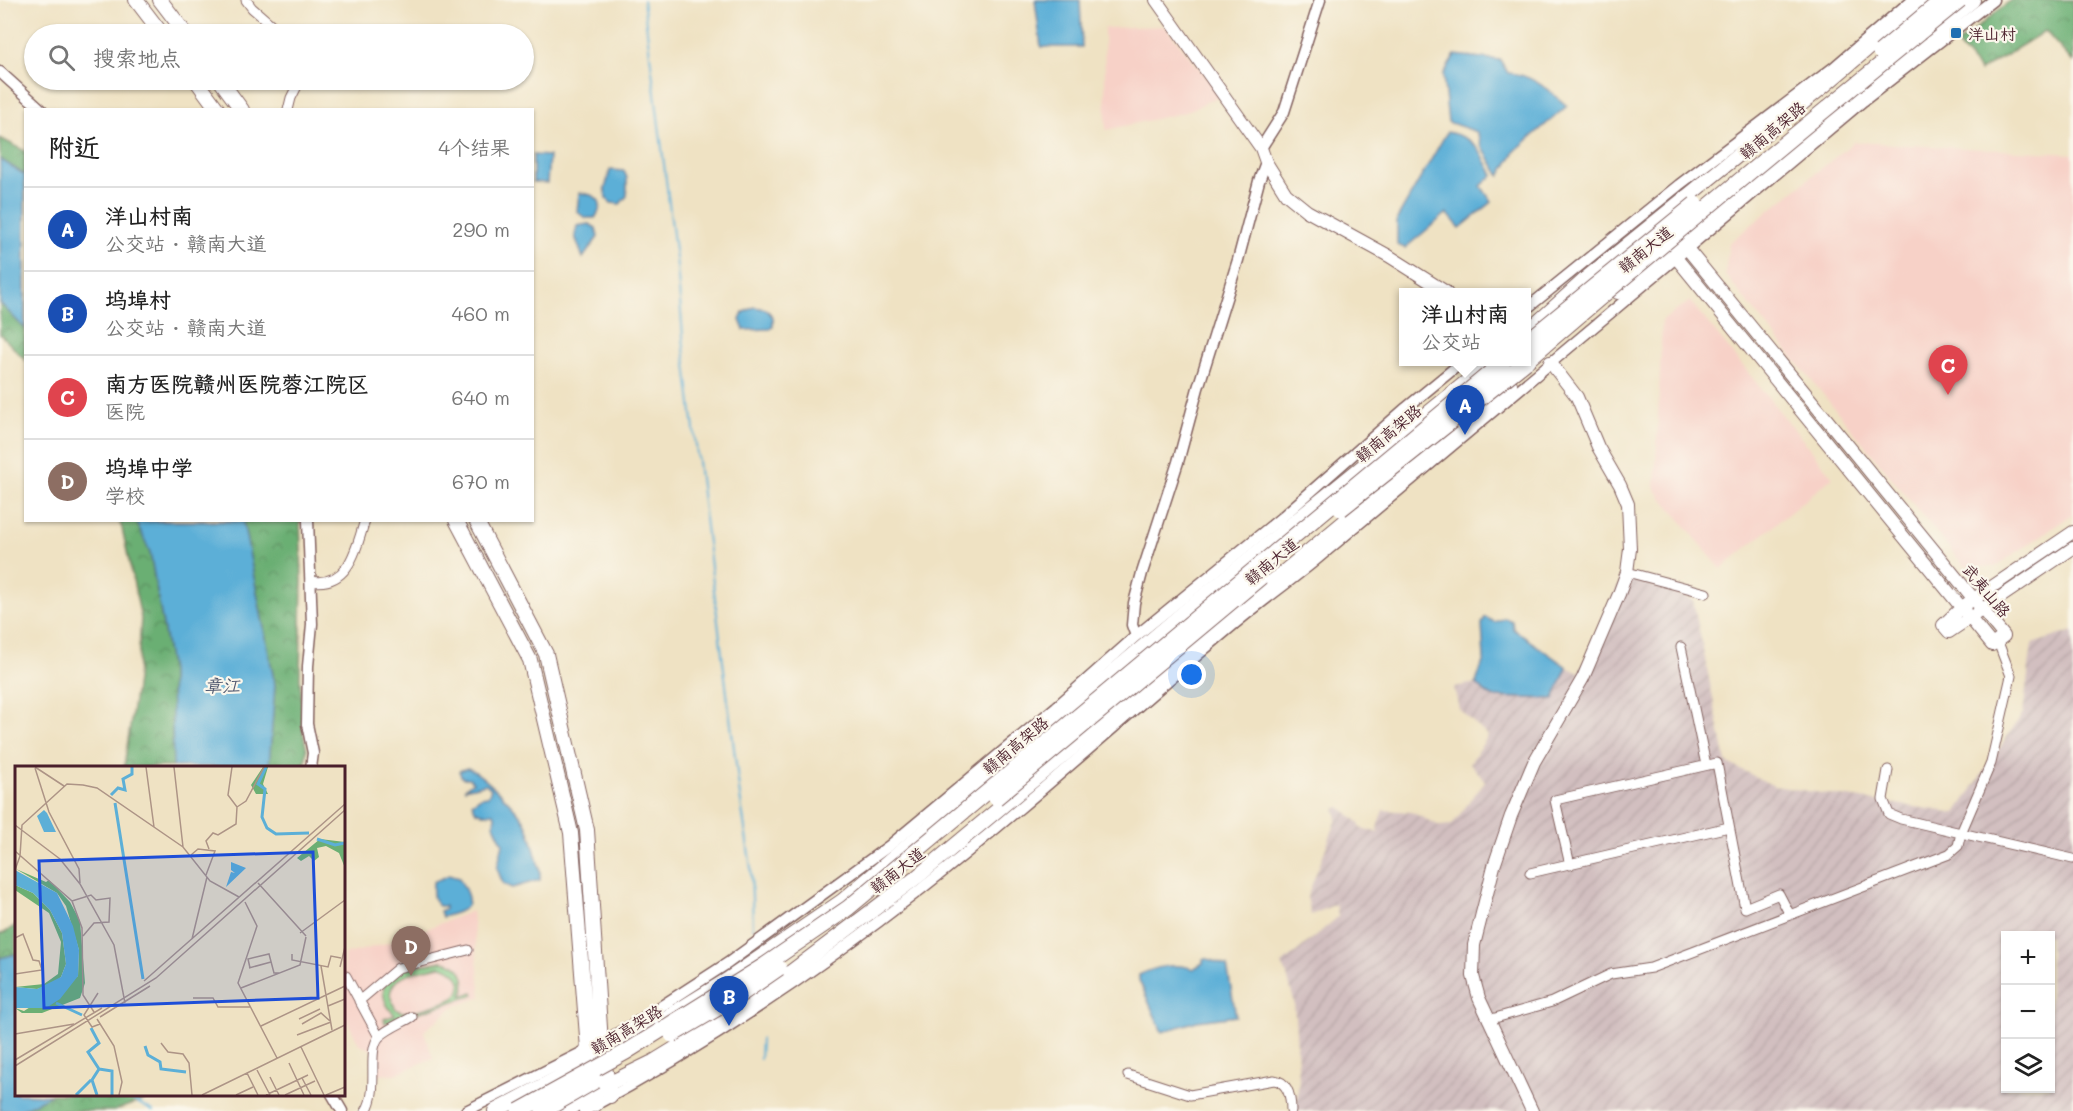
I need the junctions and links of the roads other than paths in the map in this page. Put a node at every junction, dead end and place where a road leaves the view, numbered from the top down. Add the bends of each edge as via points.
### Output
1 (136, 0) edge
2 (160, 0) edge
3 (246, 0) edge
4 (1156, 0) edge
5 (1320, 0) edge
6 (1912, 0) edge
7 (1925, 0) edge
8 (1942, 0) edge
9 (1960, 0) edge
10 (1973, 0) edge
11 (1994, 0) edge
12 (154, 24) edge
13 (178, 24) edge
14 (270, 24) edge
15 (1885, 32) junction
16 (1905, 56) junction
17 (0, 72) edge
18 (1826, 84) junction
19 (203, 90) edge
20 (227, 90) edge
21 (296, 90) edge
22 (1845, 105) junction
23 (40, 108) edge
24 (217, 108) edge
25 (241, 108) edge
26 (289, 108) edge
27 (1261, 148) junction
28 (1266, 162) junction
29 (1662, 217) junction
30 (1650, 226) junction
31 (1684, 244) junction
32 (1672, 254) junction
33 (1589, 276) junction
34 (1440, 288) edge
35 (1609, 299) junction
36 (1531, 306) edge
37 (1531, 331) edge
38 (1531, 332) edge
39 (1531, 339) edge
40 (1531, 357) edge
41 (1549, 357) junction
42 (1457, 366) edge
43 (1486, 366) edge
44 (1498, 366) edge
45 (1520, 366) edge
46 (308, 522) edge
47 (364, 522) edge
48 (457, 522) edge
49 (477, 522) edge
50 (2073, 532) edge
51 (2073, 548) edge
52 (1262, 550) junction
53 (1627, 572) junction
54 (1282, 573) junction
55 (310, 581) junction
56 (1707, 593) dead end
57 (1974, 600) junction
58 (1191, 606) junction
59 (1962, 607) junction
60 (1982, 610) junction
61 (1971, 618) junction
62 (1213, 631) junction
63 (1136, 636) junction
64 (1998, 642) junction
65 (1681, 647) dead end
66 (1707, 765) junction
67 (311, 766) edge
68 (1888, 770) dead end
69 (1729, 827) junction
70 (1961, 833) junction
71 (2073, 859) edge
72 (1570, 865) junction
73 (1530, 873) dead end
74 (1790, 915) junction
75 (468, 950) dead end
76 (346, 976) dead end
77 (359, 1001) junction
78 (412, 1017) dead end
79 (1488, 1020) junction
80 (638, 1035) junction
81 (379, 1037) junction
82 (595, 1052) junction
83 (653, 1062) junction
84 (1128, 1075) dead end
85 (544, 1084) junction
86 (609, 1090) junction
87 (333, 1096) edge
88 (596, 1098) junction
89 (342, 1111) edge
90 (366, 1111) edge
91 (466, 1111) edge
92 (495, 1111) edge
93 (519, 1111) edge
94 (543, 1111) edge
95 (558, 1111) edge
96 (565, 1111) edge
97 (584, 1111) edge
98 (1291, 1111) edge
99 (1532, 1111) edge

1 - 12 main road
2 - 13 main road
3 - 14 street
4 - 27 main road
5 - 27 street via 1284,112
6 - 36 street via 1840,62 1679,185
7 - 15 main road, 赣南大道
8 - 38 highway, 赣南高架路, bridge
9 - 40 highway, 赣南高架路, bridge
10 - 16 main road, 赣南大道
11 - 31 street
15 - 16 main road
15 - 18 main road, 赣南大道
16 - 22 main road, 赣南大道
17 - 23 street
18 - 22 main road
18 - 29 main road, 赣南大道
19 - 24 main road
20 - 25 main road
21 - 26 street
22 - 31 main road, 赣南大道
27 - 28 main road
28 - 34 main road via 1286,194 1307,211
28 - 63 street via 1142,573 1134,603 1132,626
29 - 30 main road, 赣南大道
29 - 31 main road, 武夷山路
30 - 32 main road, 武夷山路
30 - 33 main road, 赣南大道
31 - 32 main road, 赣南大道
31 - 57 main road, 武夷山路
32 - 35 main road, 赣南大道
32 - 41 street
32 - 59 main road, 武夷山路
33 - 35 main road
33 - 37 main road, 赣南大道
35 - 41 main road, 赣南大道
39 - 41 main road
41 - 53 main road via 1577,397 1628,504
41 - 54 main road, 赣南大道
41 - 86 street via 1312,563 921,889 749,1014
42 - 63 street
43 - 52 main road, 赣南大道
44 - 93 highway, 赣南高架路, bridge via 848,908 626,1052
45 - 94 highway, 赣南高架路, bridge via 1327,520 856,915 737,997
46 - 55 street
47 - 55 street via 346,570 320,583
48 - 82 main road via 530,660 572,832
49 - 82 main road via 546,654 587,830
50 - 57 main road
51 - 60 main road
52 - 54 main road
52 - 58 main road, 赣南大道
53 - 56 street
53 - 79 main road via 1583,678 1534,762 1494,866 1474,945 1473,976
54 - 62 main road, 赣南大道
55 - 67 street via 307,724
57 - 59 main road
57 - 60 main road, 武夷山路
58 - 62 main road
58 - 80 main road, 赣南大道 via 842,901
59 - 61 main road, 武夷山路
59 - 61 main road via 1943,625 1949,633
60 - 61 main road
60 - 64 main road, 武夷山路 via 2004,636
61 - 64 main road, 武夷山路 via 1992,645
62 - 83 main road, 赣南大道 via 917,877 751,1002
63 - 82 street via 889,846 728,963
64 - 70 street via 2011,676 1991,763
65 - 66 street
66 - 69 street via 1717,763
66 - 72 street via 1555,800
68 - 70 street via 1883,799 1889,814
69 - 72 street
69 - 74 street via 1745,908 1779,894
70 - 71 street
70 - 74 street via 1958,846 1949,854
72 - 73 street
74 - 79 street via 1651,968 1611,974 1552,1002
75 - 77 street via 398,968
76 - 77 street
77 - 81 street
78 - 81 street
79 - 99 main road
80 - 82 main road, 赣南大道
80 - 83 main road
81 - 90 street via 374,1050 373,1093
82 - 85 main road, 赣南大道
82 - 86 main road
82 - 88 main road
82 - 91 street
83 - 86 main road, 赣南大道
84 - 98 street via 1190,1095 1280,1081 1286,1087
85 - 92 main road, 赣南大道
85 - 95 main road
86 - 88 main road, 赣南大道
87 - 89 street
88 - 96 main road, 赣南大道
88 - 97 street

